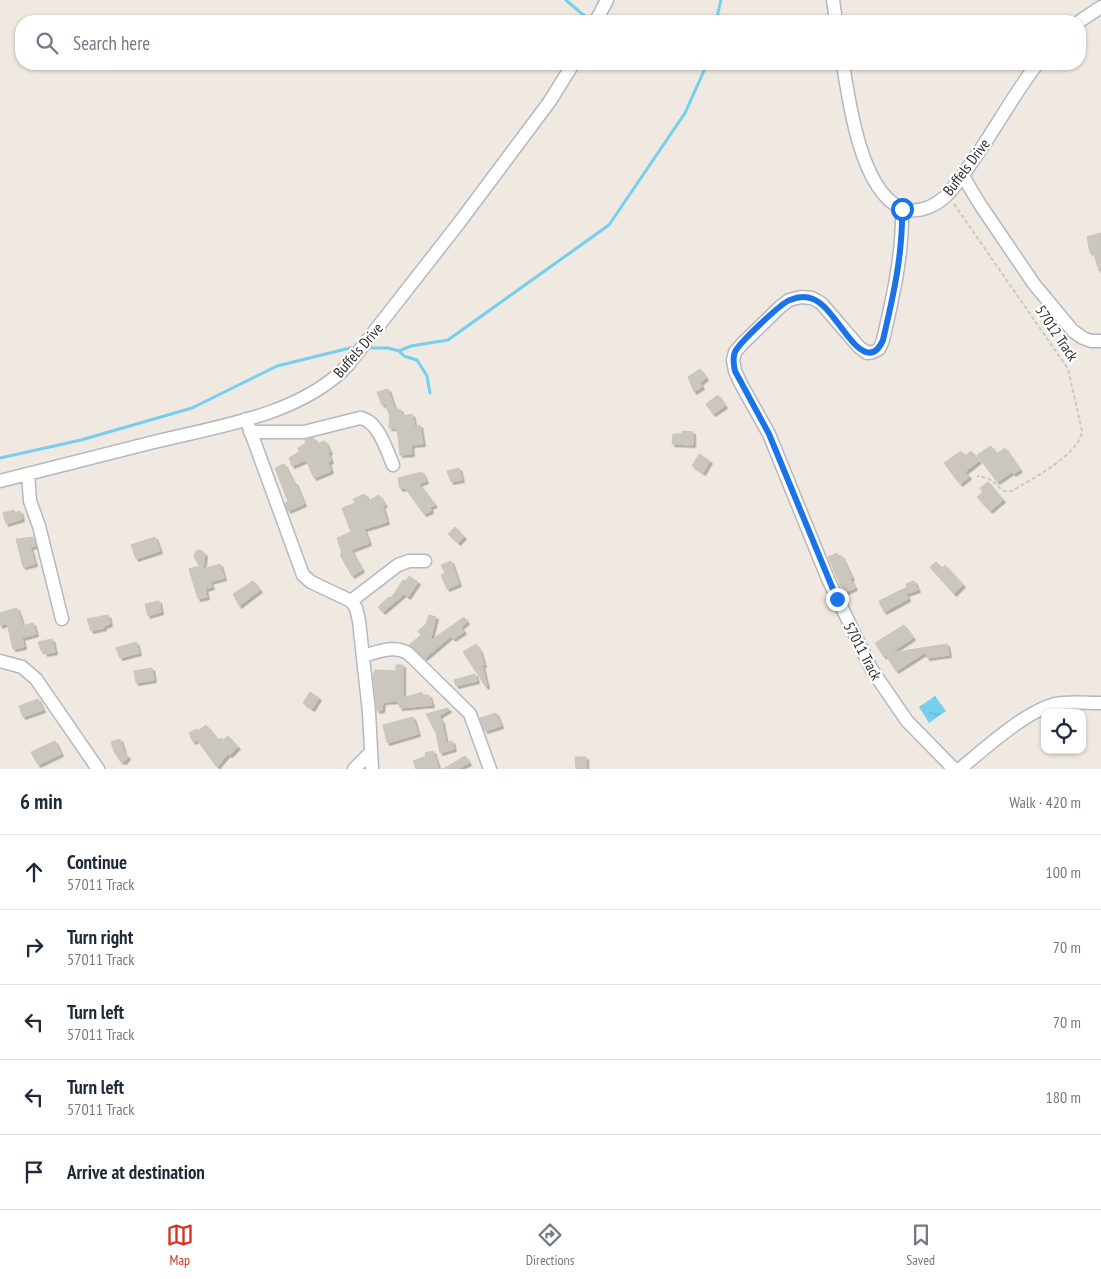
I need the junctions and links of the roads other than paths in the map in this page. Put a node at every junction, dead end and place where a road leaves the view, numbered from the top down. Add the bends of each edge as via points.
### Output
1 (607, 0) edge
2 (833, 0) edge
3 (1101, 7) edge
4 (599, 15) edge
5 (835, 15) edge
6 (1086, 18) edge
7 (569, 70) edge
8 (844, 70) edge
9 (1033, 70) edge
10 (963, 176) junction
11 (902, 209) junction
12 (1101, 342) edge
13 (246, 419) junction
14 (250, 432) junction
15 (393, 465) dead end
16 (28, 474) junction
17 (0, 480) edge
18 (425, 561) dead end
19 (351, 601) junction
20 (62, 619) dead end
21 (363, 656) junction
22 (0, 661) edge
23 (1101, 703) edge
24 (371, 752) junction
25 (98, 769) edge
26 (354, 769) edge
27 (372, 769) edge
28 (490, 769) edge
29 (954, 769) edge
30 (960, 769) edge

1 - 4 street
2 - 5 street
3 - 6 street
7 - 13 street, Buffels Drive via 459,223 337,377 306,397
8 - 11 street via 866,164 889,202
9 - 10 street, Buffels Drive
10 - 11 street, Buffels Drive via 928,208 916,211
10 - 12 street via 1034,284 1083,338
11 - 29 street, 57011 Track via 900,259 879,349 867,353 858,347 821,303 801,297 780,307 743,343 733,360 735,371 769,434 828,579 872,670 907,721
13 - 14 street
13 - 16 street, Buffels Drive
14 - 15 street via 304,432 367,418 383,441
14 - 19 street via 303,575
16 - 17 street, Buffels Drive
16 - 20 street via 30,501
18 - 19 street via 409,560 398,565
19 - 21 street via 359,621
21 - 24 street
21 - 28 street via 396,649 409,654 470,714
22 - 25 street via 22,667 36,679
23 - 30 street via 1068,702 1040,709 998,737
24 - 26 street
24 - 27 street

